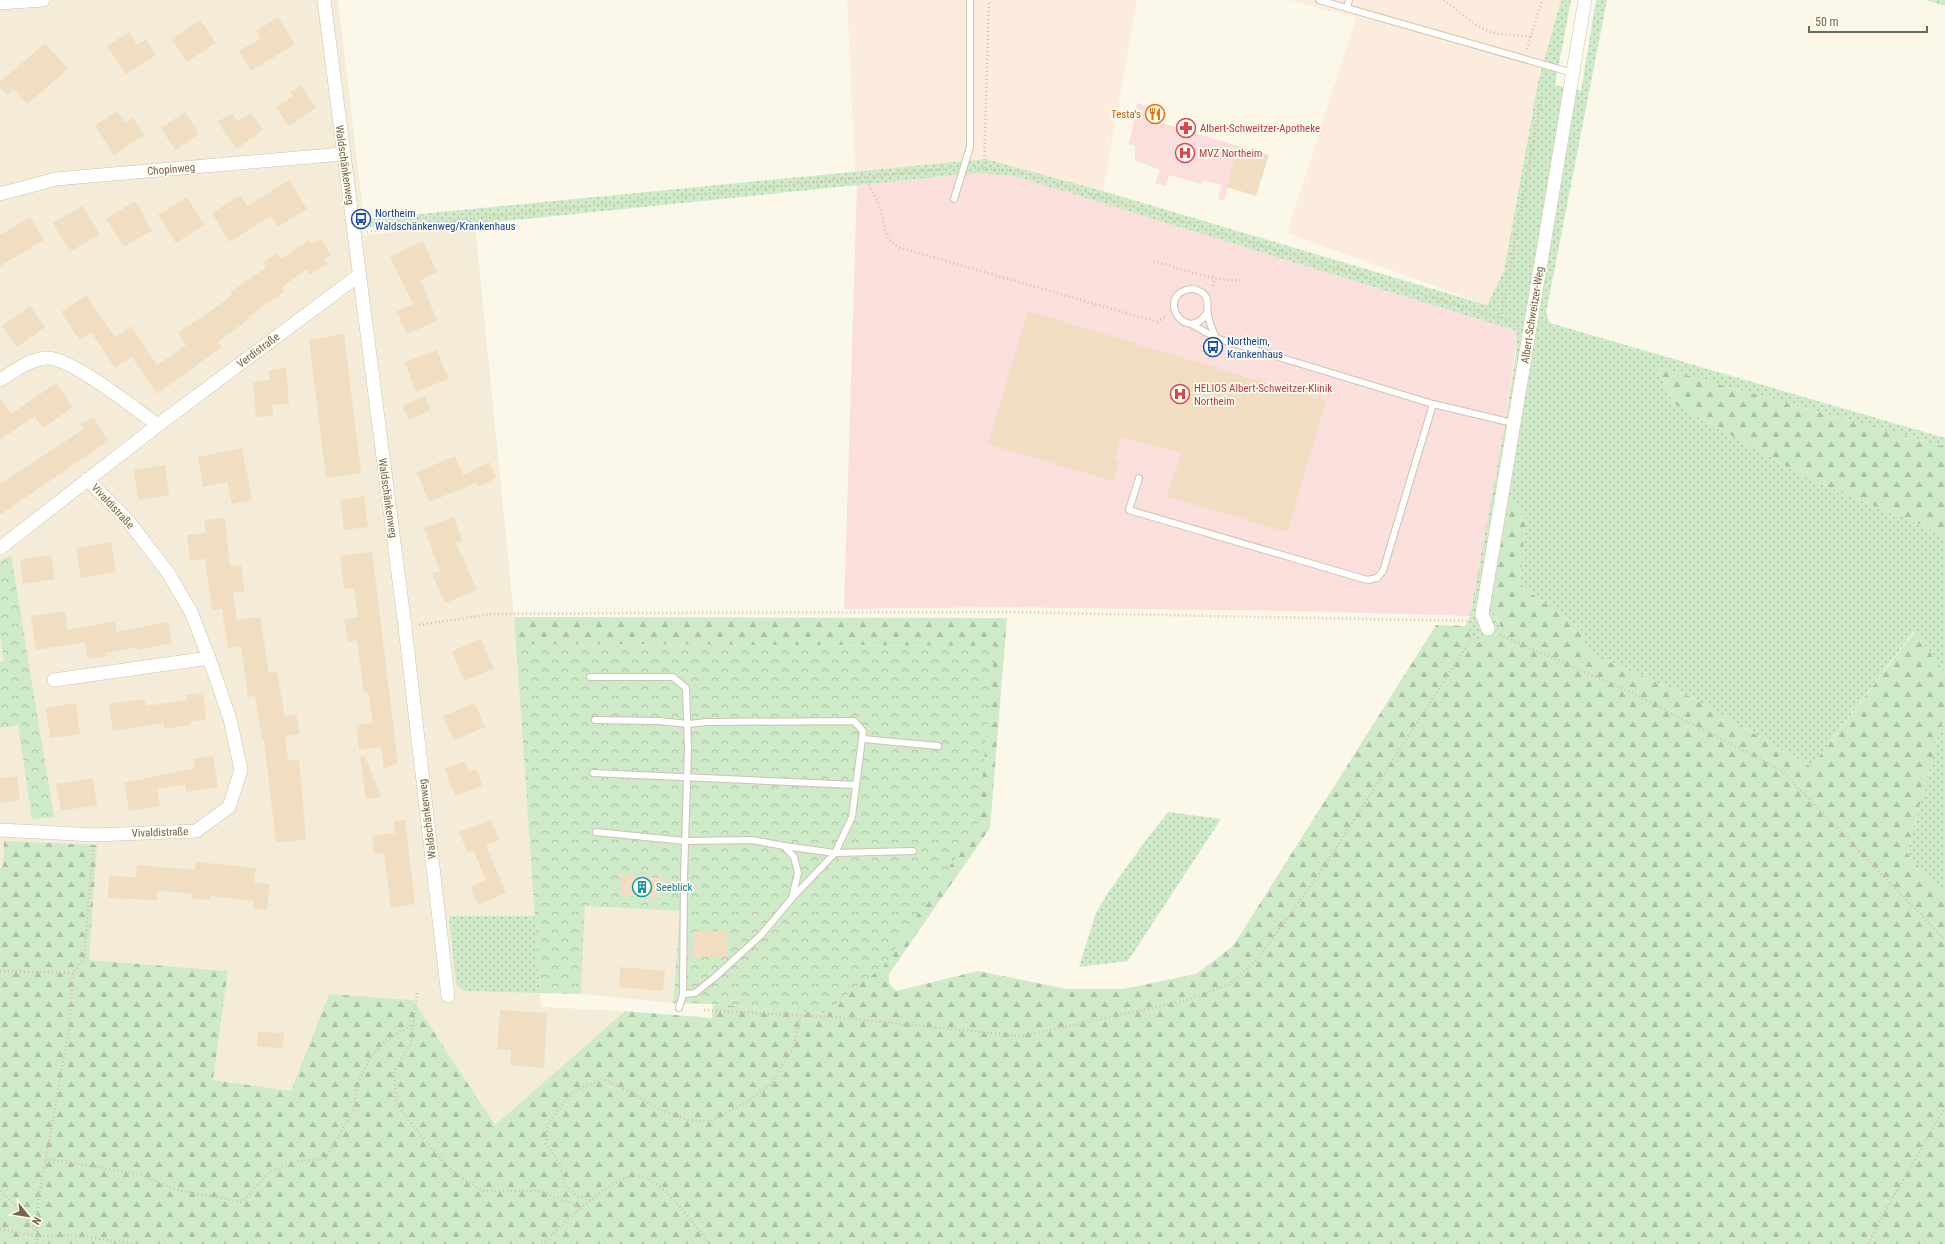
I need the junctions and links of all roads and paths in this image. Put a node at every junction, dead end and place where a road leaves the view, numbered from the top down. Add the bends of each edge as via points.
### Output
1 (43, 0) edge
2 (324, 0) edge
3 (970, 0) edge
4 (989, 0) edge
5 (1319, 0) edge
6 (1349, 0) edge
7 (1444, 0) edge
8 (1542, 0) edge
9 (1585, 0) edge
10 (0, 3) edge
11 (1347, 8) junction
12 (1573, 73) junction
13 (1542, 94) dead end
14 (343, 154) junction
15 (965, 167) junction
16 (984, 168) junction
17 (866, 177) junction
18 (0, 194) edge
19 (954, 199) dead end
20 (354, 234) junction
21 (1154, 261) dead end
22 (1200, 274) junction
23 (358, 276) junction
24 (1215, 278) junction
25 (1242, 279) dead end
26 (1198, 281) dead end
27 (1213, 286) dead end
28 (1175, 312) junction
29 (1207, 313) junction
30 (1501, 318) junction
31 (1191, 324) junction
32 (1530, 326) junction
33 (1216, 338) junction
34 (0, 380) edge
35 (1433, 404) junction
36 (1513, 423) junction
37 (158, 425) junction
38 (1139, 478) dead end
39 (87, 479) junction
40 (0, 548) edge
41 (405, 627) junction
42 (1483, 628) junction
43 (209, 658) junction
44 (590, 677) dead end
45 (54, 680) dead end
46 (595, 720) dead end
47 (688, 724) junction
48 (862, 738) junction
49 (938, 746) dead end
50 (593, 773) dead end
51 (688, 777) junction
52 (856, 785) junction
53 (0, 830) edge
54 (596, 832) dead end
55 (94, 835) junction
56 (685, 841) junction
57 (784, 846) junction
58 (912, 851) dead end
59 (835, 853) junction
60 (792, 898) junction
61 (1945, 940) edge
62 (0, 971) edge
63 (73, 974) junction
64 (417, 993) dead end
65 (683, 994) junction
66 (448, 996) dead end
67 (679, 1008) dead end
68 (704, 1010) dead end
69 (800, 1016) junction
70 (414, 1024) junction
71 (1945, 1108) edge
72 (46, 1159) junction
73 (0, 1191) edge
74 (590, 1201) junction
75 (582, 1207) junction
76 (0, 1229) edge
77 (37, 1232) junction
78 (37, 1236) junction
79 (37, 1244) edge
80 (136, 1244) edge
81 (542, 1244) edge
82 (710, 1244) edge
83 (1869, 1244) edge

1 - 10 street
2 - 14 street, Waldschänkenweg
3 - 15 lane via 970,147
4 - 16 path
5 - 11 lane
6 - 11 lane
7 - 8 path via 1482,28 1494,33 1531,37
9 - 12 street, Albert-Schweitzer-Weg
11 - 12 lane
12 - 32 street, Albert-Schweitzer-Weg
13 - 30 path
14 - 18 street, Chopinweg via 56,179
14 - 20 street, Waldschänkenweg
15 - 16 path
15 - 17 path
15 - 19 lane
16 - 30 path via 1016,170
17 - 20 path via 482,217
17 - 28 path via 870,191 882,212 884,231 892,244 1157,322
20 - 23 street, Waldschänkenweg
21 - 22 path
22 - 24 path
22 - 26 path
23 - 37 street, Verdistraße
23 - 41 street, Waldschänkenweg
24 - 25 path via 1236,282
24 - 27 path
28 - 29 lane via 1176,298 1189,289 1203,294 1208,303
28 - 31 lane via 1181,321
29 - 31 lane via 1201,321
29 - 33 lane
30 - 32 path
31 - 33 lane
32 - 36 street, Albert-Schweitzer-Weg
33 - 35 lane
34 - 37 street via 27,362 48,358 72,365
35 - 36 lane
35 - 38 lane via 1383,571 1377,578 1368,580 1357,577 1130,510
36 - 42 street, Albert-Schweitzer-Weg via 1482,614
37 - 39 street, Verdistraße
39 - 40 street, Verdistraße
39 - 43 street, Vivaldistraße via 129,522 169,574 191,612
41 - 42 path via 493,614 1008,612 1469,621
41 - 66 street, Waldschänkenweg
42 - 61 path via 1628,691 1781,770
42 - 69 path via 1319,874 1257,960 1228,985 1184,1001 1021,1036 845,1018
43 - 45 street
43 - 55 street, Vivaldistraße via 231,723 241,770 229,807 196,831
44 - 47 lane via 673,677 686,688
46 - 47 lane
47 - 48 lane via 854,721 863,731
47 - 51 lane
48 - 49 lane
48 - 52 lane
50 - 51 lane
51 - 52 lane
51 - 56 lane
52 - 59 lane via 852,817
53 - 55 street, Vivaldistraße
54 - 56 lane
55 - 63 path via 84,959
56 - 57 lane via 752,840
56 - 65 lane
57 - 59 lane
57 - 60 lane via 794,857 798,873
58 - 59 lane
59 - 60 lane
60 - 65 lane via 761,935 714,978 695,993
62 - 63 path
63 - 72 path via 69,1028
64 - 70 path
65 - 67 lane
68 - 69 path
69 - 74 path via 794,1047 770,1085 712,1121 688,1120 659,1110 603,1079 574,1091 548,1123 546,1144 559,1162 565,1185 576,1195
70 - 72 path via 391,1037 372,1055 358,1082 353,1112 325,1159 299,1161 270,1171 242,1202 177,1190 139,1174
70 - 75 path via 411,1043 394,1072 396,1103 453,1172 483,1191 539,1190
71 - 83 path via 1881,1218
72 - 77 path via 38,1204
73 - 77 path via 16,1205
74 - 75 path
74 - 82 path via 617,1181 638,1175 664,1189
75 - 81 path
76 - 78 path
77 - 78 path
78 - 79 path
78 - 80 path via 73,1235

